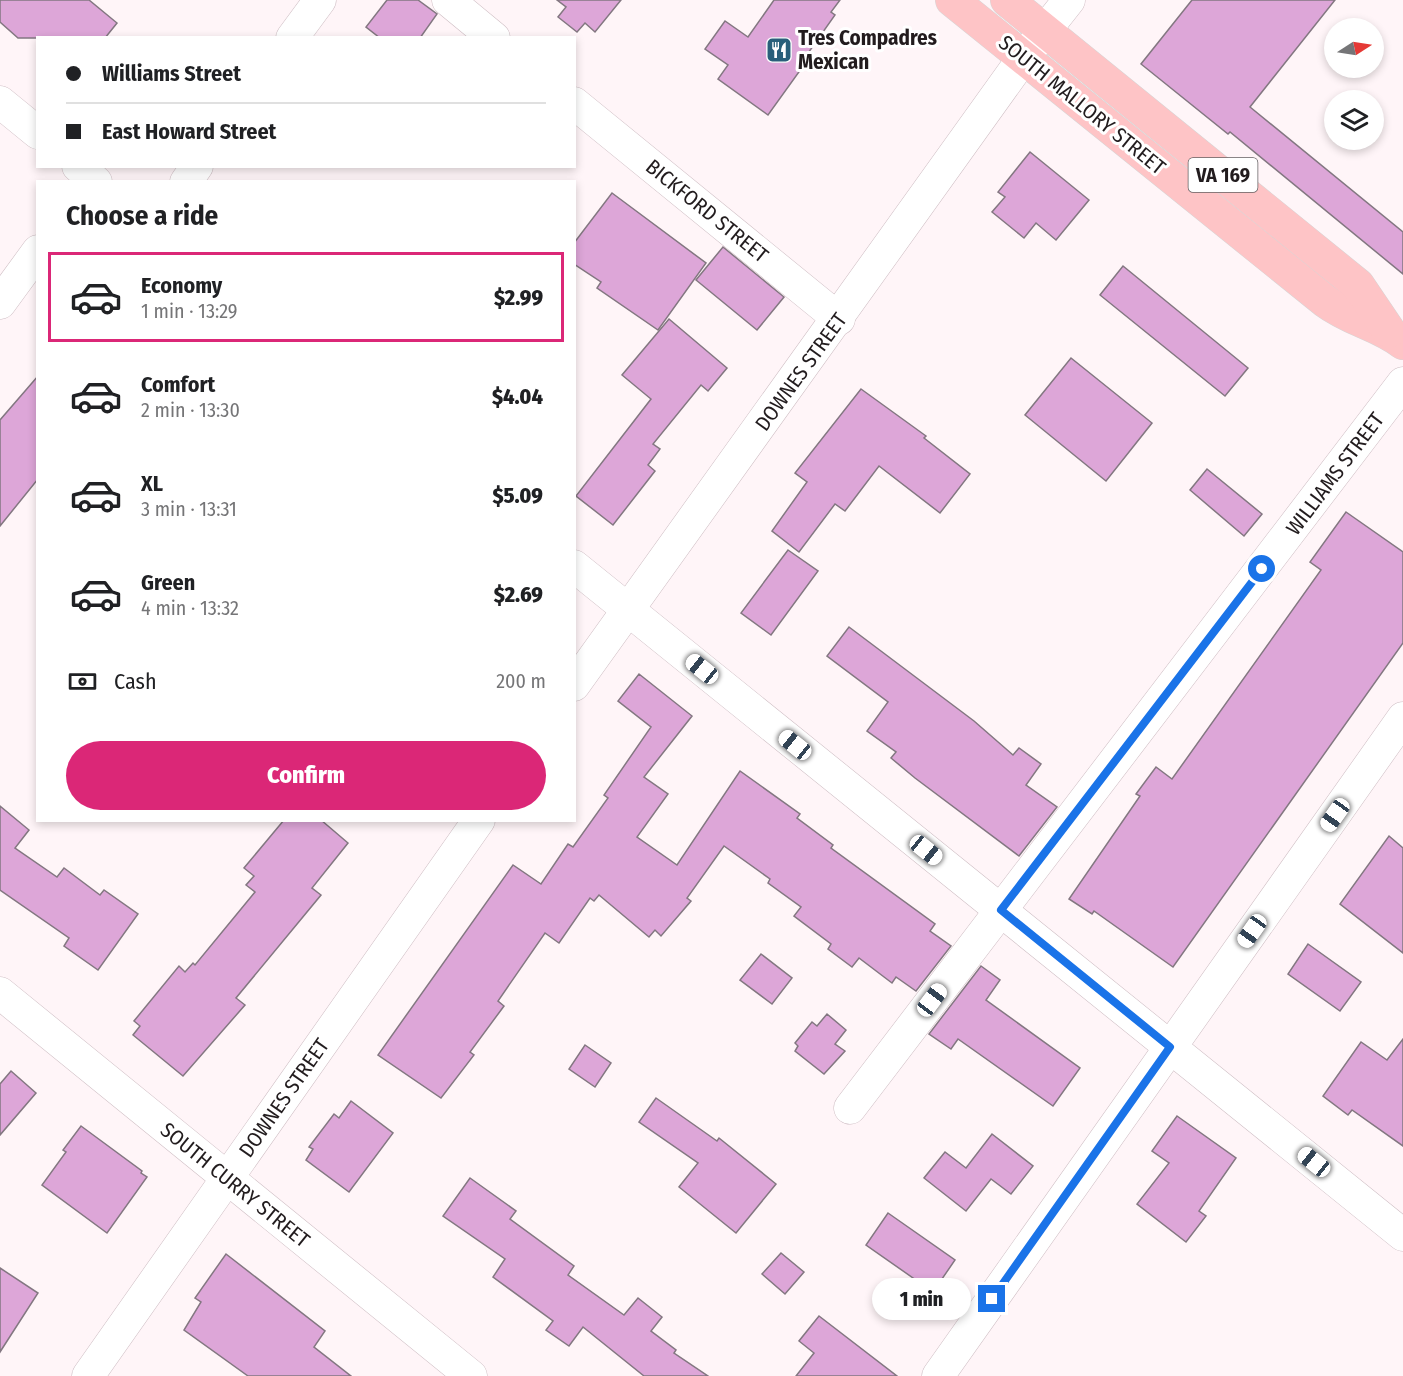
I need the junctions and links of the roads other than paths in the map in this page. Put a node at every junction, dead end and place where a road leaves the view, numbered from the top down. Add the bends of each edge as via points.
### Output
1 (320, 0) edge
2 (448, 0) edge
3 (952, 0) edge
4 (1007, 0) edge
5 (1069, 0) edge
6 (1044, 30) junction
7 (293, 36) edge
8 (492, 36) edge
9 (1024, 57) junction
10 (0, 102) edge
11 (576, 105) edge
12 (36, 131) edge
13 (36, 254) edge
14 (0, 303) edge
15 (839, 319) junction
16 (1396, 337) edge
17 (1403, 383) edge
18 (576, 569) edge
19 (627, 609) junction
20 (576, 681) edge
21 (1403, 718) edge
22 (478, 822) edge
23 (1001, 910) junction
24 (0, 993) edge
25 (1170, 1047) junction
26 (850, 1108) dead end
27 (227, 1178) junction
28 (1403, 1234) edge
29 (88, 1376) edge
30 (471, 1376) edge
31 (938, 1376) edge

1 - 7 street
2 - 8 street
3 - 9 main road, SOUTH MALLORY STREET / VA 169
4 - 6 main road, SOUTH MALLORY STREET / VA 169
5 - 6 street, DOWNES STREET
6 - 9 street, DOWNES STREET
6 - 16 main road, SOUTH MALLORY STREET / VA 169 via 1358,285
9 - 15 street, DOWNES STREET
9 - 16 main road, SOUTH MALLORY STREET / VA 169 via 1325,301 1345,315
10 - 12 street
11 - 15 street, BICKFORD STREET
13 - 14 street
15 - 19 street, DOWNES STREET
17 - 23 street, WILLIAMS STREET
18 - 19 street
19 - 20 street, DOWNES STREET
19 - 23 street
21 - 25 street
22 - 27 street, DOWNES STREET
23 - 25 street
23 - 26 street, WILLIAMS STREET
24 - 27 street, SOUTH CURRY STREET
25 - 28 street
25 - 31 street
27 - 29 street, DOWNES STREET
27 - 30 street, SOUTH CURRY STREET

